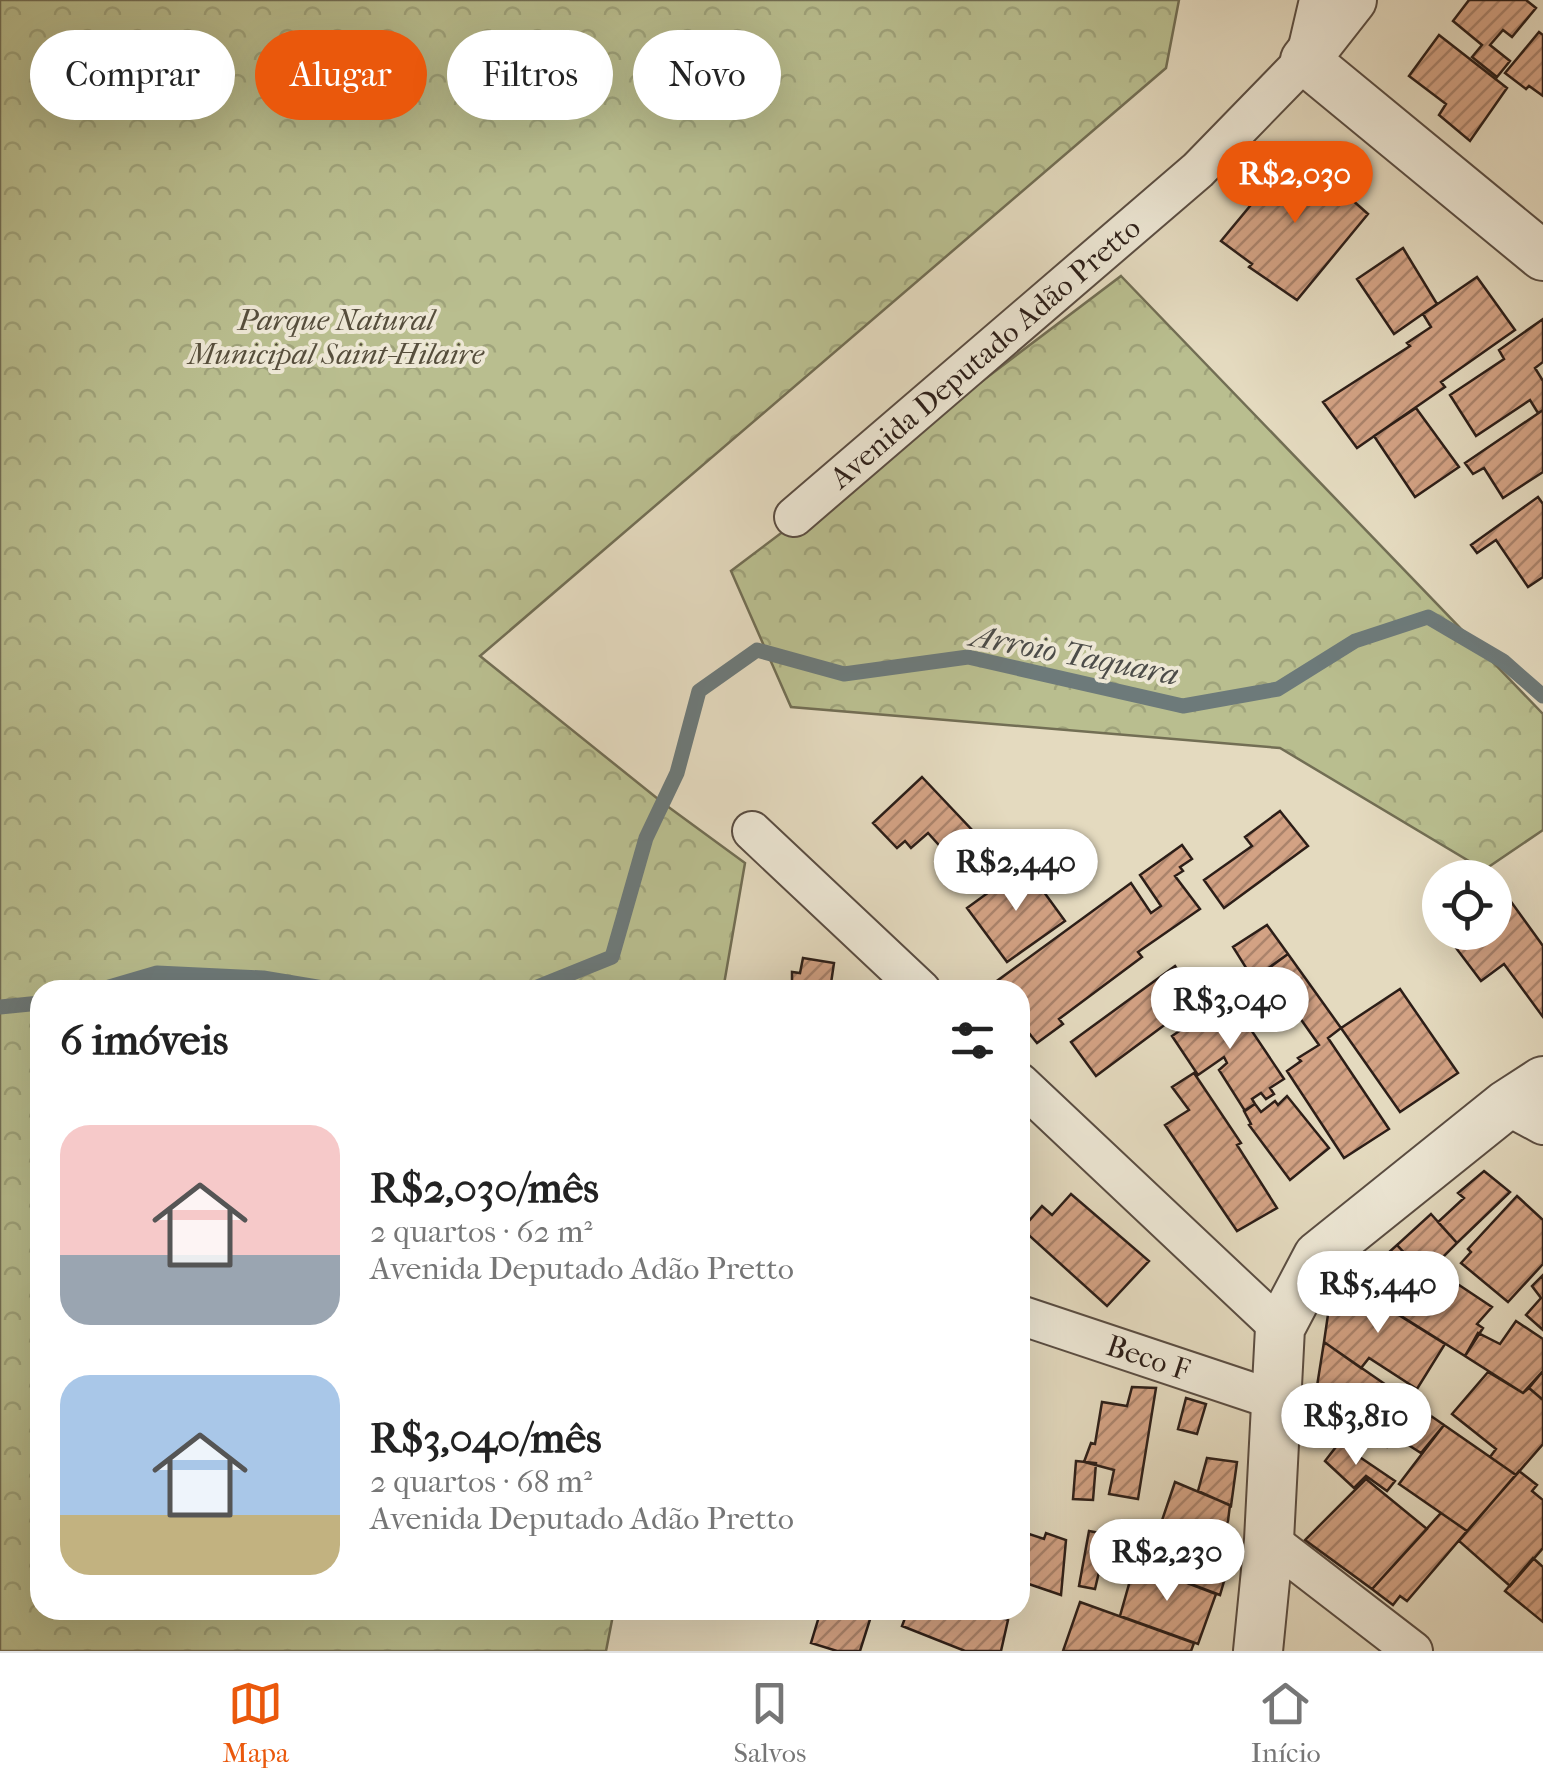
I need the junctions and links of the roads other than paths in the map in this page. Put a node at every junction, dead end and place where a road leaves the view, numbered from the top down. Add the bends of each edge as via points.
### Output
1 (1319, 0) edge
2 (1352, 0) edge
3 (1305, 60) junction
4 (1543, 256) edge
5 (794, 518) dead end
6 (752, 830) dead end
7 (910, 980) edge
8 (1030, 1092) edge
9 (1531, 1104) edge
10 (1030, 1319) edge
11 (1280, 1328) junction
12 (1275, 1400) junction
13 (1269, 1540) junction
14 (1258, 1651) edge
15 (1413, 1651) edge

1 - 3 street
2 - 3 street
3 - 4 street
3 - 5 street, Avenida Deputado Adão Pretto via 1198,170
6 - 7 street
8 - 11 street
9 - 11 street via 1318,1256
10 - 12 street, Beco F
11 - 12 street
12 - 13 street
13 - 14 street
13 - 15 street

